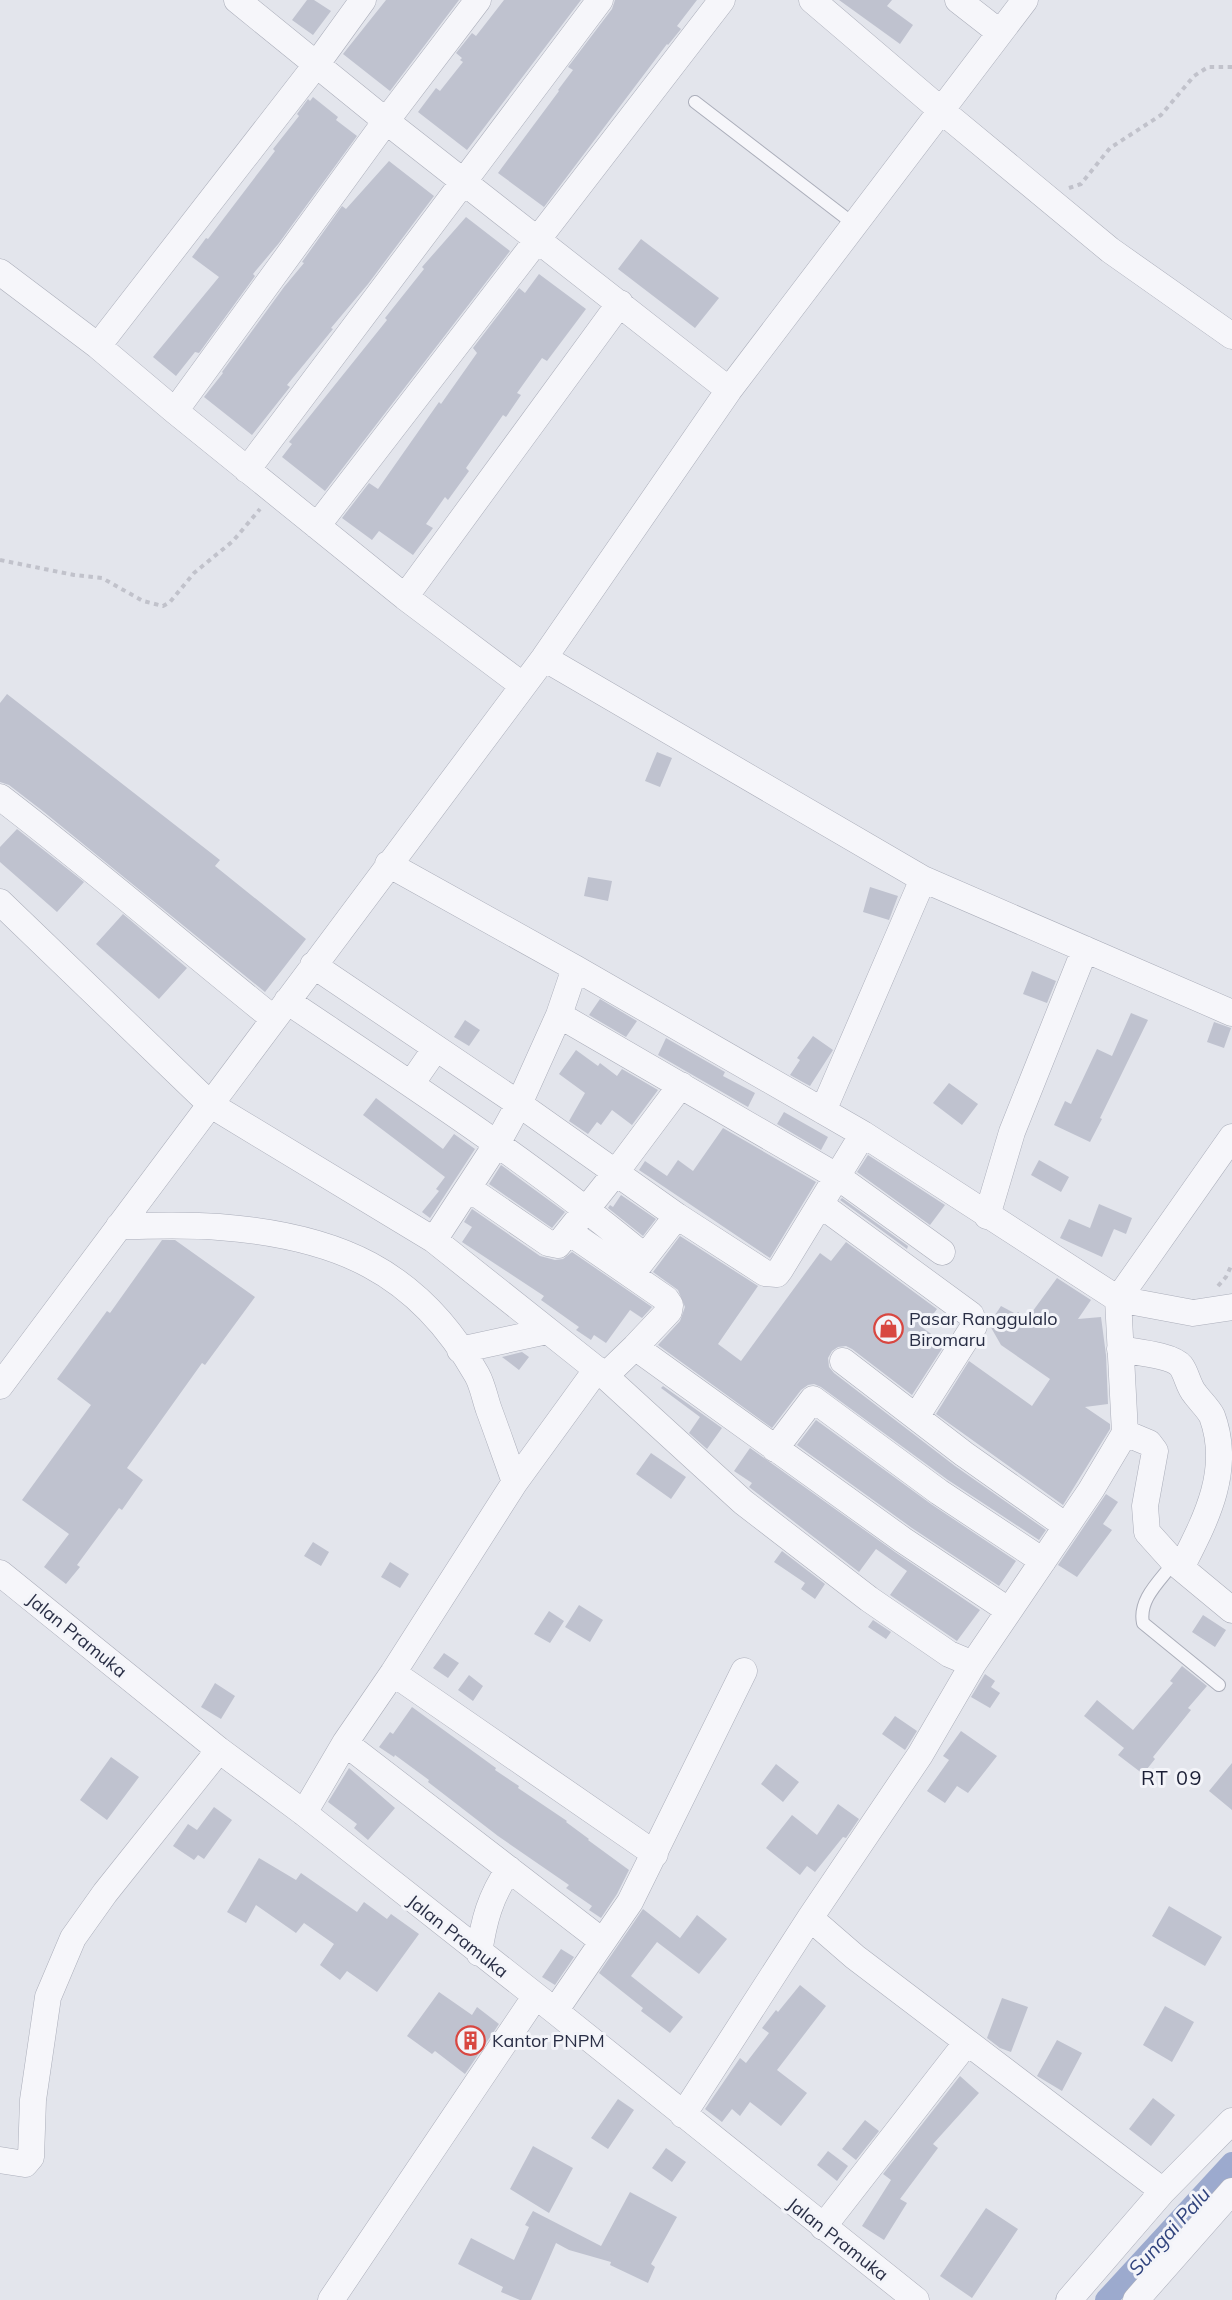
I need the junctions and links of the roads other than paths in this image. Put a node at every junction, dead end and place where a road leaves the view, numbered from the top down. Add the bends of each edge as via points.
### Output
1 (237, 0) edge
2 (363, 0) edge
3 (478, 0) edge
4 (600, 0) edge
5 (722, 0) edge
6 (812, 0) edge
7 (958, 0) edge
8 (1025, 0) edge
9 (999, 32) junction
10 (316, 65) junction
11 (694, 102) dead end
12 (942, 111) junction
13 (386, 121) junction
14 (464, 180) junction
15 (855, 225) junction
16 (538, 240) junction
17 (0, 272) edge
18 (620, 303) junction
19 (1232, 336) edge
20 (98, 346) junction
21 (729, 390) junction
22 (175, 411) junction
23 (247, 470) junction
24 (317, 526) junction
25 (405, 597) junction
26 (544, 658) junction
27 (522, 685) junction
28 (0, 797) edge
29 (388, 864) junction
30 (923, 879) junction
31 (0, 902) edge
32 (1085, 950) junction
33 (313, 965) junction
34 (575, 968) junction
35 (280, 1010) junction
36 (1232, 1013) edge
37 (559, 1015) junction
38 (436, 1048) junction
39 (411, 1084) junction
40 (681, 1085) junction
41 (519, 1104) junction
42 (211, 1105) junction
43 (823, 1111) junction
44 (863, 1134) junction
45 (1232, 1137) edge
46 (498, 1142) junction
47 (616, 1172) junction
48 (838, 1177) junction
49 (468, 1188) junction
50 (821, 1204) junction
51 (586, 1208) junction
52 (677, 1216) junction
53 (987, 1216) junction
54 (119, 1226) junction
55 (569, 1232) junction
56 (434, 1240) junction
57 (942, 1252) dead end
58 (638, 1266) junction
59 (1118, 1299) junction
60 (1232, 1307) edge
61 (547, 1331) junction
62 (635, 1347) junction
63 (1120, 1349) junction
64 (460, 1350) junction
65 (843, 1361) dead end
66 (601, 1373) junction
67 (0, 1386) edge
68 (916, 1417) junction
69 (1125, 1433) junction
70 (775, 1449) junction
71 (515, 1482) junction
72 (1066, 1526) junction
73 (1043, 1561) junction
74 (1178, 1564) junction
75 (0, 1573) edge
76 (1008, 1610) junction
77 (1232, 1610) edge
78 (973, 1664) junction
79 (744, 1671) dead end
80 (393, 1673) junction
81 (1219, 1684) dead end
82 (345, 1743) junction
83 (219, 1750) junction
84 (304, 1813) junction
85 (655, 1854) junction
86 (508, 1869) junction
87 (810, 1918) junction
88 (602, 1941) junction
89 (479, 1953) junction
90 (545, 2004) junction
91 (967, 2042) junction
92 (683, 2115) junction
93 (1232, 2121) edge
94 (0, 2160) edge
95 (1163, 2191) junction
96 (1232, 2192) edge
97 (823, 2227) junction
98 (331, 2300) edge
99 (916, 2300) edge
100 (1069, 2300) edge
101 (1136, 2300) edge

1 - 10 street
2 - 10 street
3 - 13 street
4 - 14 street
5 - 16 street
6 - 12 street
7 - 9 street
8 - 9 street
9 - 12 street
10 - 13 street
10 - 20 street
11 - 15 lane
12 - 15 street
12 - 19 street via 1110,250
13 - 14 street
13 - 22 street
14 - 16 street
14 - 23 street
15 - 21 street
16 - 18 street
16 - 24 street
17 - 20 street
18 - 21 street
18 - 25 street
20 - 22 street
21 - 26 street
22 - 23 street
23 - 24 street
24 - 25 street
25 - 27 street
26 - 27 street
26 - 30 street
27 - 29 street
28 - 35 street via 159,926
29 - 33 street
29 - 34 street
30 - 32 street
30 - 43 street
31 - 42 street
32 - 36 street
32 - 53 street via 1012,1132
33 - 35 street
33 - 38 street
34 - 37 street
34 - 43 street
35 - 39 street
35 - 42 street
37 - 40 street
37 - 41 street
38 - 39 street
38 - 41 street
39 - 46 street
40 - 47 street
40 - 48 street
41 - 46 street
41 - 47 street
42 - 54 street
42 - 56 street
43 - 44 street
44 - 48 street
44 - 53 street
45 - 59 street
46 - 49 street
46 - 51 street
47 - 51 street
47 - 52 street
48 - 50 street
48 - 57 street
49 - 55 street via 552,1245 560,1244
49 - 56 street
50 - 52 street via 780,1270 773,1274 759,1270
50 - 68 street via 971,1314 974,1326
51 - 55 street
51 - 58 street
52 - 58 street
53 - 59 street
54 - 64 street via 218,1227 280,1234 333,1248 398,1281 426,1304
54 - 67 street
55 - 58 street
56 - 61 street
58 - 62 street via 670,1305 669,1311
59 - 60 street via 1193,1314
59 - 63 street
61 - 64 street
61 - 66 street
62 - 66 street
62 - 70 street
63 - 69 street
63 - 74 street via 1169,1358 1180,1365 1190,1388 1211,1414 1220,1437 1223,1461 1213,1506
64 - 71 street via 478,1377
65 - 68 street
66 - 71 street
66 - 78 street via 743,1502 869,1599 949,1654
68 - 72 street
69 - 72 street
69 - 74 street via 1149,1443 1155,1451 1145,1506 1147,1532
70 - 73 street via 813,1399 939,1492
70 - 76 street
71 - 80 street
72 - 73 street
73 - 76 street
74 - 77 street
74 - 81 lane via 1144,1601 1143,1623
75 - 83 street, Jalan Pramuka
76 - 78 street
78 - 87 street via 920,1755
79 - 85 street
80 - 82 street
80 - 85 street
82 - 84 street
82 - 86 street
83 - 84 street, Jalan Pramuka
83 - 94 street via 73,1938 48,1997 33,2100 32,2157 25,2164
84 - 89 street, Jalan Pramuka
85 - 88 street via 630,1902
86 - 88 street
86 - 89 street via 484,1920
87 - 91 street
87 - 92 street
88 - 90 street
89 - 90 street, Jalan Pramuka
90 - 92 street, Jalan Pramuka
90 - 98 street
91 - 95 street
91 - 97 street
92 - 97 street, Jalan Pramuka
93 - 95 street
95 - 100 street
96 - 101 street
97 - 99 street, Jalan Pramuka

